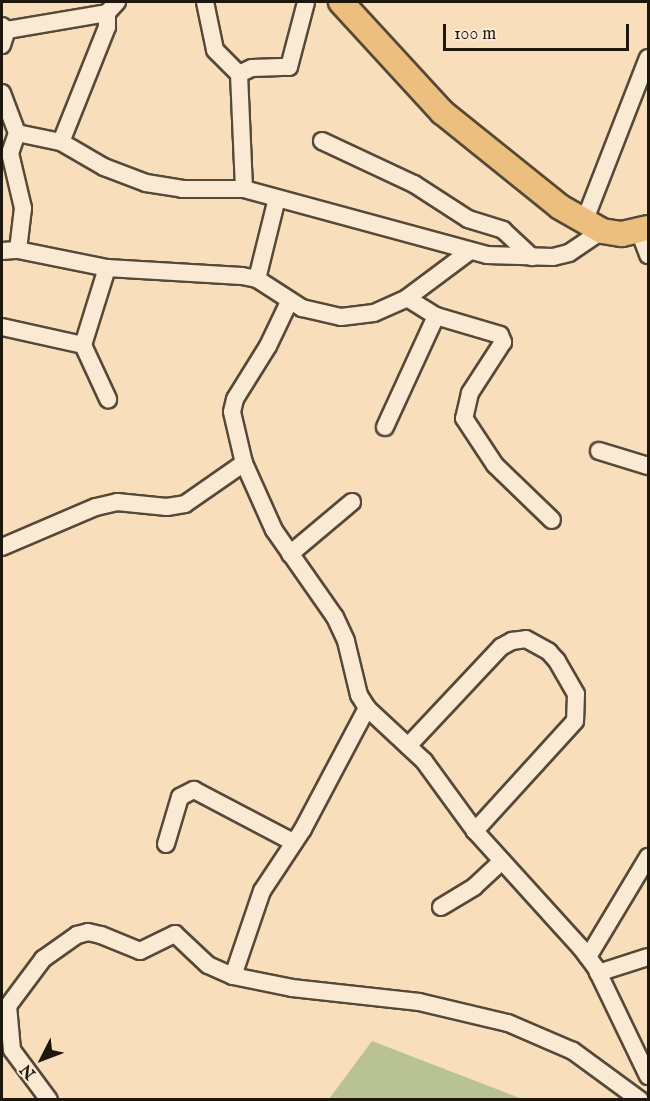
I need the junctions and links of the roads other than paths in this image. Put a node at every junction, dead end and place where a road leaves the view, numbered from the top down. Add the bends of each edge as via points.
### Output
1 (204, 2) edge
2 (306, 2) edge
3 (341, 2) edge
4 (112, 7) edge
5 (3, 34) edge
6 (648, 58) edge
7 (239, 74) junction
8 (2, 93) edge
9 (17, 133) junction
10 (322, 141) dead end
11 (61, 142) junction
12 (6, 154) edge
13 (244, 189) junction
14 (277, 198) junction
15 (593, 227) junction
16 (644, 229) edge
17 (10, 250) edge
18 (470, 252) junction
19 (648, 255) edge
20 (532, 257) junction
21 (107, 268) junction
22 (257, 279) junction
23 (407, 298) junction
24 (289, 302) junction
25 (436, 316) junction
26 (2, 327) edge
27 (83, 345) junction
28 (108, 399) dead end
29 (385, 427) dead end
30 (599, 451) dead end
31 (244, 464) junction
32 (648, 466) edge
33 (352, 502) dead end
34 (552, 520) dead end
35 (2, 547) edge
36 (290, 554) junction
37 (367, 708) junction
38 (408, 746) junction
39 (475, 831) junction
40 (293, 842) junction
41 (166, 844) dead end
42 (648, 857) edge
43 (502, 861) junction
44 (441, 908) dead end
45 (588, 957) junction
46 (648, 957) edge
47 (598, 973) junction
48 (233, 976) junction
49 (5, 1007) edge
50 (648, 1076) edge
51 (49, 1100) edge
52 (640, 1100) edge

1 - 7 street via 215,50
2 - 7 street via 290,67 252,68
3 - 15 highway via 442,112 485,149
4 - 5 street
4 - 11 street
6 - 15 street
7 - 13 street
8 - 9 street
9 - 11 street
9 - 12 street
10 - 20 street via 414,184 468,219 503,230
11 - 13 street via 104,167 146,183 182,189
12 - 17 street via 23,208
13 - 14 street
14 - 18 street
14 - 22 street
15 - 16 highway
15 - 20 street via 569,253
16 - 19 street
17 - 21 street
18 - 20 street
18 - 23 street
21 - 22 street
21 - 27 street
22 - 24 street
23 - 24 street via 356,317 341,317
23 - 25 street
24 - 31 street via 268,346 235,399 233,426
25 - 29 street
25 - 34 street via 500,335 503,342 470,393 464,418 495,465
26 - 27 street
27 - 28 street
30 - 32 street
31 - 35 street via 185,504 167,507 117,502
31 - 36 street via 274,530
33 - 36 street
36 - 37 street via 335,617 346,641 359,695
37 - 38 street
37 - 40 street
38 - 39 street
38 - 39 street via 512,640 526,639 549,651 557,661 576,694 575,721
39 - 43 street
40 - 41 street via 194,790 180,797
40 - 48 street via 262,891
42 - 45 street
43 - 44 street via 474,887
43 - 45 street
45 - 47 street
46 - 47 street
47 - 50 street
48 - 49 street via 208,965 179,935 171,934 140,951 88,932 68,939 49,953
48 - 52 street via 292,988 419,1002 508,1023 573,1051
49 - 51 street via 12,1050

